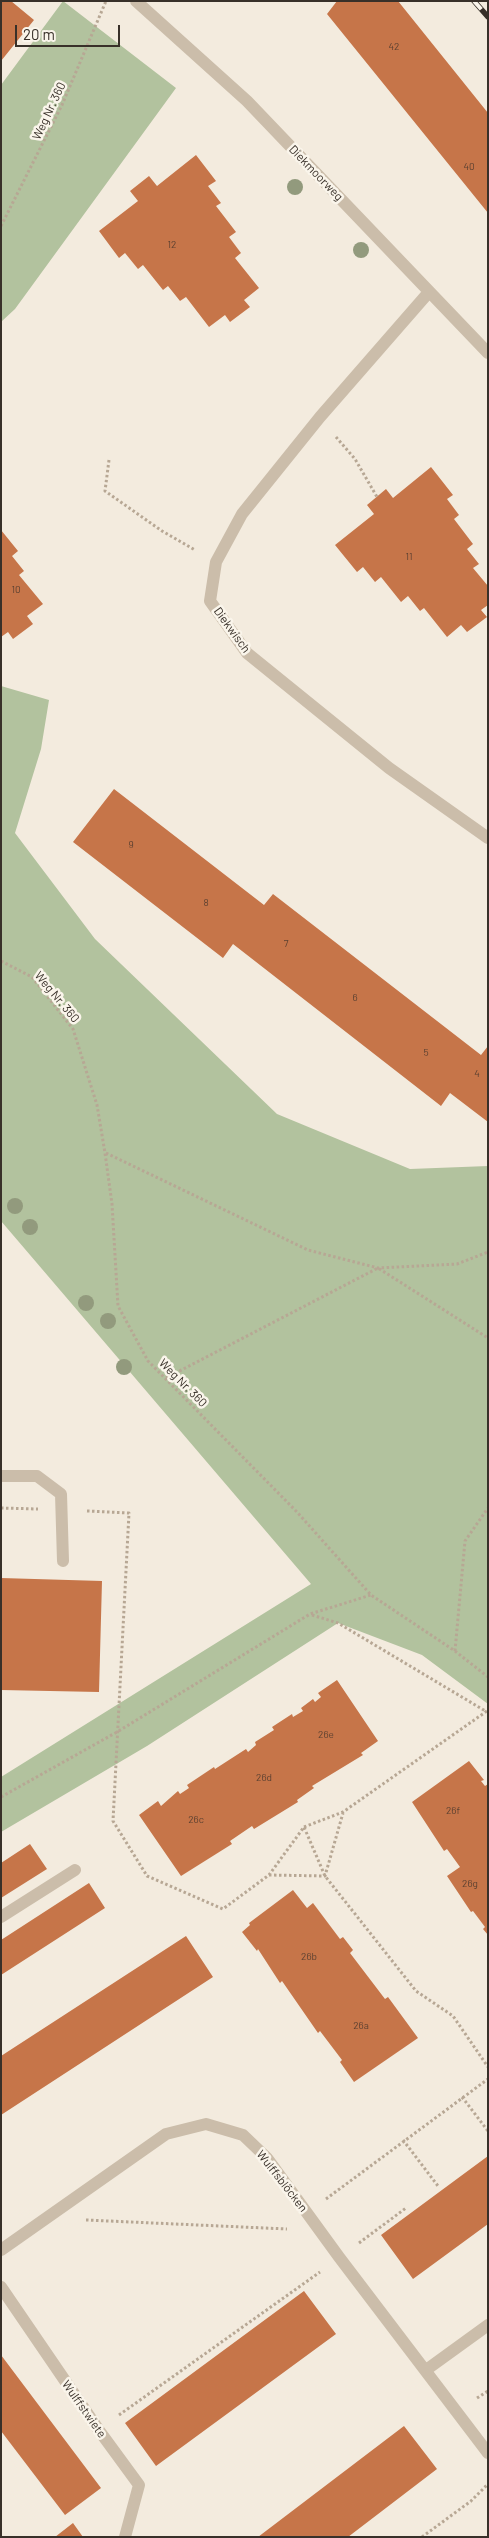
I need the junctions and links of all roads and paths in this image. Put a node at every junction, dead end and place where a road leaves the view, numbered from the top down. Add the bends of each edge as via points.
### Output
1 (106, 1) edge
2 (136, 1) edge
3 (1, 226) edge
4 (429, 292) junction
5 (488, 353) edge
6 (109, 460) dead end
7 (355, 460) dead end
8 (377, 497) dead end
9 (216, 562) junction
10 (488, 838) edge
11 (1, 961) edge
12 (105, 1153) junction
13 (488, 1252) edge
14 (378, 1268) junction
15 (488, 1338) edge
16 (166, 1378) junction
17 (1, 1476) edge
18 (1, 1508) edge
19 (488, 1508) edge
20 (62, 1510) junction
21 (62, 1561) dead end
22 (371, 1595) junction
23 (310, 1614) junction
24 (455, 1651) junction
25 (488, 1677) edge
26 (487, 1711) edge
27 (117, 1732) junction
28 (1, 1797) edge
29 (343, 1812) junction
30 (304, 1827) junction
31 (75, 1870) dead end
32 (270, 1875) junction
33 (325, 1876) junction
34 (1, 1917) edge
35 (488, 2067) edge
36 (488, 2079) edge
37 (462, 2097) junction
38 (488, 2131) edge
39 (403, 2140) junction
40 (438, 2186) dead end
41 (406, 2208) dead end
42 (307, 2213) junction
43 (45, 2218) junction
44 (1, 2250) edge
45 (339, 2257) junction
46 (316, 2276) dead end
47 (1, 2288) edge
48 (488, 2325) edge
49 (426, 2370) junction
50 (98, 2429) junction
51 (488, 2453) edge
52 (488, 2484) edge
53 (125, 2537) edge
54 (422, 2537) edge

1 - 3 path, Weg Nr. 360 via 62,105
2 - 4 street, Diekmoorweg via 248,101
4 - 5 street, Diekmoorweg
4 - 9 street, Diekwisch via 326,410 248,507
6 - 9 path via 105,491 162,531
7 - 8 path
9 - 10 street, Diekwisch via 210,600 247,653 389,768
11 - 12 path, Weg Nr. 360 via 32,977 73,1029 97,1105
12 - 14 path via 308,1250
12 - 16 path, Weg Nr. 360 via 112,1204 118,1306 148,1361
13 - 14 path via 457,1264
14 - 15 path
14 - 16 path
16 - 22 path, Weg Nr. 360 via 297,1512
17 - 20 street via 36,1476 61,1494
18 - 20 path
19 - 24 path via 465,1542
20 - 21 street
20 - 27 path via 129,1513
22 - 23 path
22 - 24 path, Weg Nr. 360
23 - 26 path via 338,1622
23 - 27 path
24 - 25 path, Weg Nr. 360
26 - 29 path
27 - 28 path
27 - 32 path via 113,1821 147,1876 223,1909
29 - 30 path
29 - 33 path
30 - 32 path
30 - 33 path
31 - 34 street
32 - 33 path
33 - 35 path via 416,1991 453,2016
36 - 37 path
37 - 38 path
37 - 39 path
39 - 40 path
39 - 42 path
41 - 45 path
42 - 43 path via 287,2230
42 - 43 street, Wulffsblöcken via 267,2158 242,2135 206,2124 166,2134
42 - 45 street, Wulffsblöcken
43 - 44 street, Wulffsblöcken
45 - 49 street, Wulffsblöcken
46 - 50 path
47 - 50 street, Wulffstwiete
48 - 49 street
49 - 51 street, Wulffsblöcken
50 - 53 street, Wulffstwiete via 139,2485
52 - 54 path

